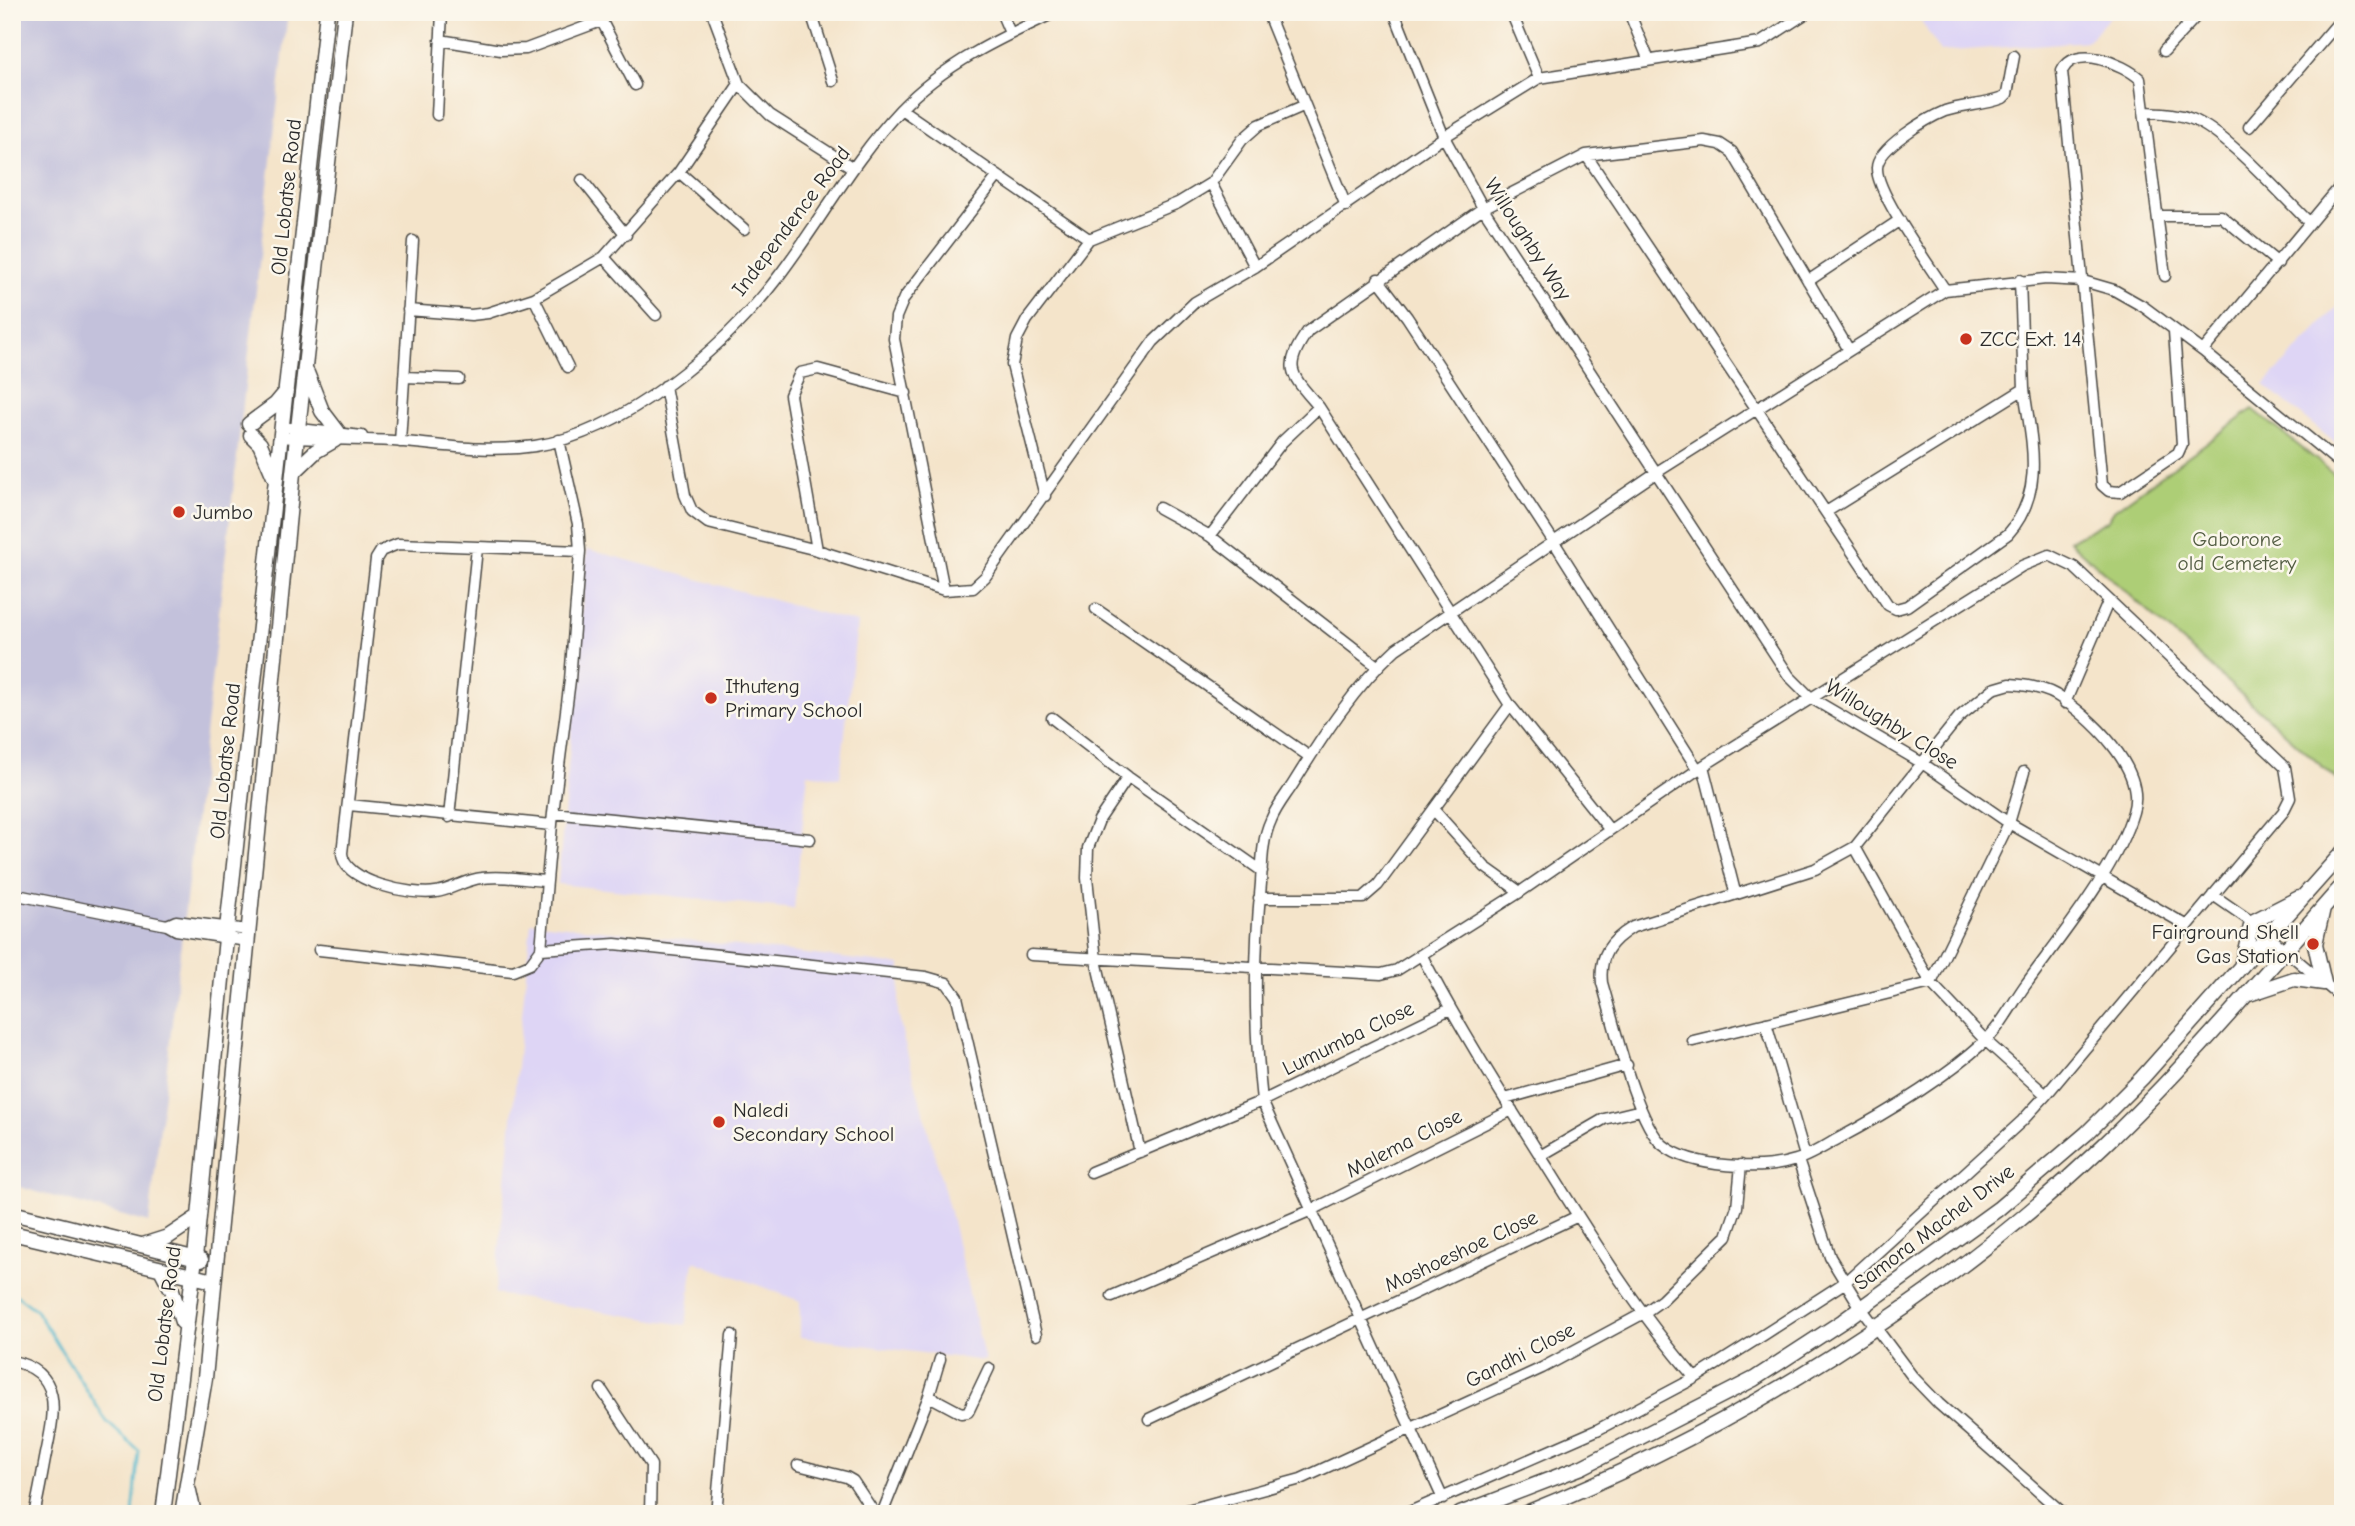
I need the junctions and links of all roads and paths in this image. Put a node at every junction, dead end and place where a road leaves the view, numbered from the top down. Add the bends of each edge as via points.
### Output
1 (327, 12) edge
2 (345, 12) edge
3 (442, 12) edge
4 (712, 12) edge
5 (811, 12) edge
6 (1001, 12) edge
7 (1056, 12) edge
8 (1267, 12) edge
9 (1394, 12) edge
10 (1511, 12) edge
11 (1629, 12) edge
12 (2200, 12) edge
13 (1806, 13) edge
14 (599, 17) edge
15 (2343, 17) edge
16 (1010, 33) junction
17 (440, 40) junction
18 (2164, 51) dead end
19 (2014, 56) dead end
20 (1648, 58) junction
21 (1539, 78) junction
22 (833, 81) dead end
23 (739, 84) junction
24 (635, 85) dead end
25 (1303, 106) junction
26 (901, 109) junction
27 (2144, 112) junction
28 (437, 115) dead end
29 (2249, 127) dead end
30 (1444, 137) junction
31 (1586, 155) junction
32 (853, 168) junction
33 (679, 172) junction
34 (998, 176) junction
35 (582, 180) dead end
36 (1211, 183) junction
37 (2343, 183) edge
38 (1346, 206) junction
39 (1483, 208) junction
40 (2159, 216) junction
41 (1900, 220) junction
42 (2309, 222) junction
43 (744, 229) dead end
44 (626, 235) junction
45 (1089, 239) junction
46 (413, 241) dead end
47 (604, 257) junction
48 (2278, 263) junction
49 (1255, 267) junction
50 (2165, 276) dead end
51 (1378, 279) junction
52 (2020, 280) junction
53 (1808, 281) junction
54 (2083, 281) junction
55 (1945, 290) junction
56 (534, 298) junction
57 (408, 310) junction
58 (656, 315) dead end
59 (2174, 331) junction
60 (1849, 350) junction
61 (2203, 351) junction
62 (568, 367) dead end
63 (305, 369) junction
64 (404, 377) junction
65 (459, 379) dead end
66 (665, 386) junction
67 (2024, 389) junction
68 (286, 392) junction
69 (906, 393) junction
70 (1319, 407) junction
71 (1759, 409) junction
72 (282, 432) junction
73 (299, 433) junction
74 (337, 436) junction
75 (559, 440) junction
76 (400, 442) junction
77 (2343, 466) edge
78 (1657, 472) junction
79 (293, 473) junction
80 (277, 484) junction
81 (1045, 496) junction
82 (1159, 508) dead end
83 (1826, 512) junction
84 (1210, 536) junction
85 (1554, 542) junction
86 (477, 548) junction
87 (817, 550) junction
88 (580, 551) junction
89 (944, 590) junction
90 (2109, 600) junction
91 (1096, 609) dead end
92 (1451, 610) junction
93 (1377, 666) junction
94 (1811, 698) junction
95 (2065, 703) junction
96 (1510, 705) junction
97 (1052, 718) dead end
98 (1310, 757) junction
99 (1922, 763) junction
100 (1700, 768) junction
101 (2024, 772) dead end
102 (1128, 777) junction
103 (349, 805) junction
104 (1434, 810) junction
105 (553, 813) junction
106 (449, 817) junction
107 (2009, 823) junction
108 (552, 825) junction
109 (1609, 829) junction
110 (810, 839) dead end
111 (1855, 847) junction
112 (2343, 852) edge
113 (1262, 871) junction
114 (2102, 878) junction
115 (547, 881) junction
116 (2343, 885) edge
117 (1520, 892) junction
118 (1735, 892) junction
119 (12, 894) edge
120 (2213, 895) junction
121 (2305, 895) junction
122 (1259, 898) junction
123 (2323, 907) junction
124 (2252, 922) junction
125 (2186, 925) junction
126 (227, 933) junction
127 (248, 936) junction
128 (2269, 938) junction
129 (541, 949) junction
130 (319, 950) dead end
131 (2284, 951) junction
132 (1031, 955) dead end
133 (1422, 956) junction
134 (1096, 960) junction
135 (1256, 967) junction
136 (2241, 968) junction
137 (1931, 983) junction
138 (2324, 983) junction
139 (2244, 996) junction
140 (2343, 999) edge
141 (1450, 1009) junction
142 (1766, 1023) junction
143 (1693, 1041) dead end
144 (1986, 1041) junction
145 (1627, 1065) junction
146 (2046, 1095) junction
147 (1505, 1099) junction
148 (1262, 1101) junction
149 (1641, 1110) junction
150 (1511, 1111) junction
151 (1140, 1152) junction
152 (1540, 1156) junction
153 (1801, 1158) junction
154 (1741, 1165) junction
155 (1091, 1172) dead end
156 (1314, 1209) junction
157 (12, 1213) edge
158 (1578, 1216) junction
159 (198, 1217) junction
160 (12, 1233) edge
161 (142, 1245) junction
162 (195, 1258) junction
163 (214, 1264) junction
164 (162, 1271) junction
165 (192, 1275) junction
166 (213, 1281) junction
167 (1844, 1283) junction
168 (1112, 1296) dead end
169 (1861, 1308) junction
170 (1644, 1313) junction
171 (1361, 1320) junction
172 (1875, 1326) junction
173 (183, 1330) junction
174 (732, 1335) dead end
175 (1036, 1335) dead end
176 (940, 1360) dead end
177 (12, 1362) edge
178 (989, 1368) dead end
179 (1695, 1378) junction
180 (601, 1389) dead end
181 (929, 1396) junction
182 (1149, 1419) dead end
183 (1413, 1430) junction
184 (797, 1465) dead end
185 (188, 1482) junction
186 (1443, 1499) junction
187 (34, 1514) edge
188 (163, 1514) edge
189 (182, 1514) edge
190 (194, 1514) edge
191 (650, 1514) edge
192 (716, 1514) edge
193 (875, 1514) edge
194 (882, 1514) edge
195 (1173, 1514) edge
196 (1405, 1514) edge
197 (1460, 1514) edge
198 (1524, 1514) edge
199 (2064, 1514) edge

1 - 68 main road, Old Lobatse Road
2 - 63 main road, Old Lobatse Road
3 - 17 street
4 - 23 street
5 - 22 street
6 - 16 street
7 - 16 street, Independence Road
8 - 25 street
9 - 30 street, Willoughby Way
10 - 21 street
11 - 20 street
12 - 18 street
13 - 20 street via 1760,43
14 - 17 street via 526,49 501,50
14 - 24 street
15 - 29 street
16 - 26 street, Independence Road via 979,48
17 - 28 street
19 - 41 street via 2003,98 1922,122 1884,152 1876,164 1878,178
20 - 21 street
21 - 30 street
23 - 32 street via 770,115
23 - 33 street
25 - 36 street via 1259,125
25 - 38 street
26 - 32 street, Independence Road
26 - 34 street
27 - 40 street
27 - 42 street via 2173,113 2194,120 2222,140
27 - 54 street via 2140,79 2130,70 2103,60 2074,58 2066,62 2062,71
30 - 38 street
30 - 39 street, Willoughby Way
31 - 39 street
31 - 53 street via 1704,141 1720,144 1732,152
31 - 71 street
32 - 66 street, Independence Road via 778,277 737,324
33 - 43 street
33 - 44 street
34 - 45 street
34 - 69 street via 904,298 894,338
35 - 44 street
36 - 45 street via 1178,203
36 - 49 street
37 - 42 street
38 - 49 street
39 - 51 street
39 - 78 street, Willoughby Way
40 - 48 street via 2221,216
40 - 50 street
41 - 53 street
41 - 55 street
42 - 48 street
44 - 47 street
45 - 81 street via 1027,320 1012,365
46 - 57 street
47 - 56 street
47 - 58 street
48 - 61 street
49 - 81 street via 1195,302 1153,342
51 - 70 street via 1308,331 1297,346 1290,363 1293,376
51 - 85 street
52 - 54 street
52 - 55 street
52 - 67 street
53 - 60 street
54 - 59 street via 2114,290
54 - 59 street via 2102,485 2109,491 2120,492 2178,453 2182,444
55 - 60 street
56 - 57 street via 471,315
56 - 62 street
57 - 64 street
59 - 61 street
60 - 71 street
61 - 77 street
63 - 73 main road, Old Lobatse Road
63 - 74 main road
64 - 65 street
64 - 76 street
66 - 75 street, Independence Road via 603,424
66 - 87 street via 692,511 708,523
67 - 83 street
67 - 83 street via 2034,455 2033,482 2021,519 2008,534 1907,606 1896,609 1888,605
68 - 72 main road, Old Lobatse Road
68 - 80 main road via 250,429
69 - 87 street via 818,369 800,373 794,380 790,395
69 - 89 street
70 - 84 street via 1282,442
70 - 92 street
71 - 78 street
71 - 83 street
72 - 73 street, Independence Road
72 - 80 main road, Old Lobatse Road
73 - 74 street, Independence Road
73 - 79 main road, Old Lobatse Road
74 - 76 street, Independence Road
74 - 79 main road
75 - 76 street, Independence Road via 472,451
75 - 88 street via 579,524
78 - 85 street
78 - 94 street, Willoughby Close via 1768,648
79 - 127 main road, Old Lobatse Road
80 - 126 main road, Old Lobatse Road
81 - 89 street via 985,577 973,588
82 - 84 street
84 - 93 street
85 - 92 street
85 - 100 street
86 - 88 street
86 - 103 street via 398,544 386,547 376,559
86 - 106 street
87 - 89 street
88 - 105 street
90 - 94 street via 2059,558 2037,557
90 - 95 street
90 - 120 street via 2285,767 2290,798 2283,812
91 - 98 street
92 - 93 street
92 - 96 street
93 - 98 street
94 - 99 street, Willoughby Close
94 - 100 street
95 - 99 street via 2034,686 2010,684 1993,689 1959,717
95 - 114 street via 2110,740 2123,758 2135,792 2134,811
96 - 104 street
96 - 109 street
97 - 102 street
98 - 113 street via 1270,820
99 - 107 street, Willoughby Close
99 - 111 street
100 - 109 street
100 - 118 street
101 - 107 street
102 - 113 street
102 - 134 street via 1099,820 1088,848
103 - 106 street
103 - 115 street via 342,858 354,873 382,885 435,893 486,877
104 - 117 street via 1485,867
104 - 122 street via 1378,886 1363,898
105 - 108 street
105 - 110 street
106 - 108 street
107 - 114 street, Willoughby Close
107 - 137 street
108 - 115 street
109 - 117 street
111 - 118 street via 1815,869
111 - 137 street
112 - 121 main road, Samora Machel Drive
113 - 122 street
114 - 125 street, Willoughby Close
114 - 144 street
115 - 129 street
116 - 123 main road, Samora Machel Drive
117 - 133 street
118 - 145 street via 1633,927 1605,951 1600,964 1602,983
119 - 126 street via 176,930
120 - 124 street
120 - 125 street
121 - 124 main road
121 - 128 main road, Samora Machel Drive
122 - 135 street
123 - 131 main road, Samora Machel Drive
123 - 138 main road via 2315,944
124 - 128 street
124 - 136 main road
125 - 146 street
126 - 127 street
126 - 159 main road, Old Lobatse Road
127 - 163 main road, Old Lobatse Road
128 - 131 street
128 - 136 main road, Samora Machel Drive
129 - 130 street via 530,964 513,971
129 - 175 street via 615,944 926,976 947,983 957,997
131 - 138 street
131 - 139 main road, Samora Machel Drive
132 - 134 street
133 - 135 street via 1381,974
133 - 141 street
134 - 135 street
134 - 151 street
135 - 148 street
136 - 169 main road, Samora Machel Drive via 2087,1133 1998,1209
137 - 142 street
137 - 144 street
138 - 139 main road via 2294,979
138 - 140 street
139 - 172 main road, Samora Machel Drive via 2101,1148 1995,1241
141 - 147 street
141 - 148 street, Lumumba Close
142 - 143 street
142 - 153 street
144 - 146 street
144 - 153 street via 1868,1124
145 - 147 street
145 - 149 street
146 - 167 street
147 - 150 street
148 - 151 street, Lumumba Close
148 - 156 street
149 - 152 street via 1604,1119
149 - 154 street via 1655,1136 1673,1152 1699,1161
150 - 152 street
150 - 156 street, Malema Close
151 - 155 street, Lumumba Close
152 - 158 street
153 - 154 street
153 - 167 street via 1830,1257
154 - 170 street, Gandhi Close via 1737,1207 1727,1236
156 - 168 street, Malema Close
156 - 171 street
157 - 161 main road
158 - 170 street
158 - 171 street, Moshoeshoe Close
159 - 161 main road via 168,1237
159 - 162 main road, Old Lobatse Road
160 - 164 main road
161 - 162 main road
162 - 163 main road
162 - 165 main road, Old Lobatse Road
163 - 166 main road, Old Lobatse Road
164 - 165 main road
164 - 173 main road
165 - 166 main road
165 - 173 main road, Old Lobatse Road
166 - 185 main road, Old Lobatse Road via 205,1378
167 - 169 street
167 - 179 street
169 - 172 street
169 - 197 main road, Samora Machel Drive via 1754,1380 1656,1432 1582,1468
170 - 179 street
170 - 183 street, Gandhi Close
171 - 182 street, Moshoeshoe Close
171 - 183 street
172 - 198 main road, Samora Machel Drive via 1764,1396 1660,1452 1594,1486
172 - 199 street via 1939,1404
173 - 188 main road, Old Lobatse Road
174 - 192 street
176 - 181 street
177 - 187 street via 38,1371 54,1403
178 - 181 street via 965,1413
179 - 186 street via 1597,1430
180 - 191 street via 652,1465
181 - 194 street
183 - 186 street
183 - 195 street, Gandhi Close via 1290,1483
184 - 193 street via 846,1477
185 - 189 main road, Old Lobatse Road
185 - 190 main road
186 - 196 street

